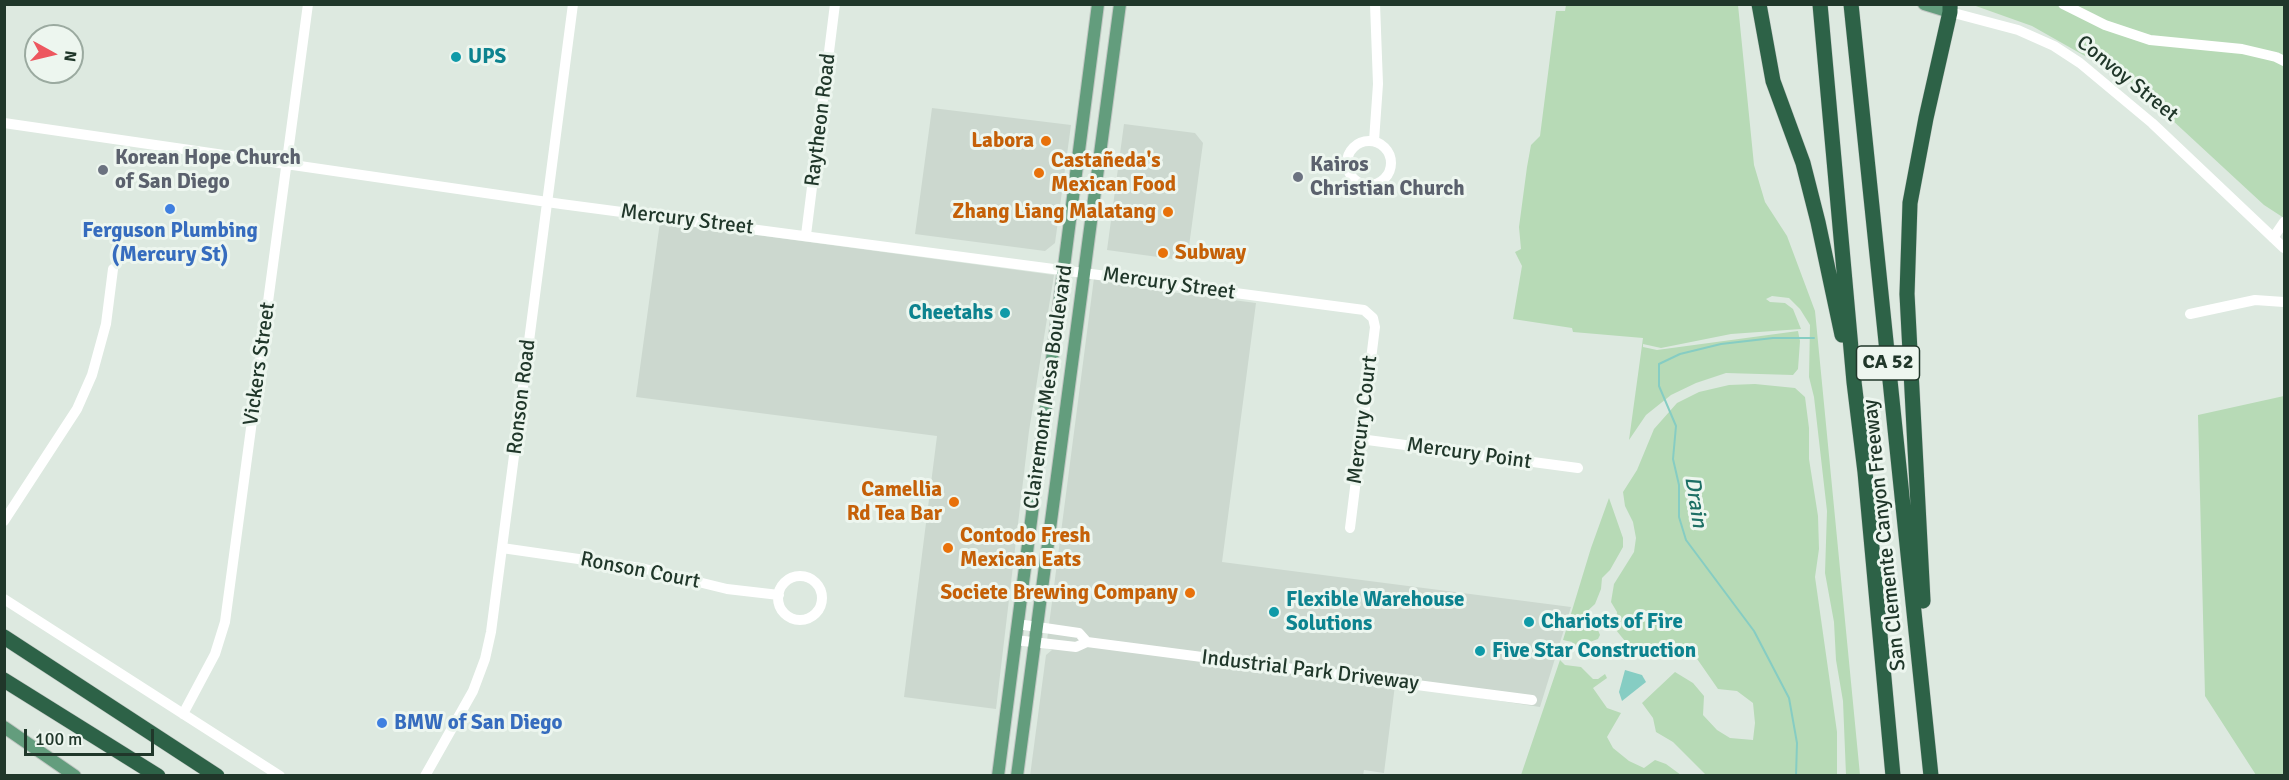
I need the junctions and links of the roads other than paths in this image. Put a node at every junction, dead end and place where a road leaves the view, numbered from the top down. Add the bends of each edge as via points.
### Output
1 (308, 4) edge
2 (573, 4) edge
3 (835, 4) edge
4 (1098, 4) edge
5 (1120, 4) edge
6 (1375, 4) edge
7 (1758, 4) edge
8 (1820, 4) edge
9 (1851, 4) edge
10 (1924, 4) edge
11 (2064, 4) edge
12 (1950, 8) edge
13 (2284, 61) edge
14 (4, 123) edge
15 (1374, 141) junction
16 (286, 164) junction
17 (547, 202) junction
18 (2284, 222) edge
19 (806, 235) junction
20 (2273, 238) junction
21 (2284, 248) edge
22 (112, 269) dead end
23 (1062, 269) junction
24 (1084, 272) junction
25 (2284, 302) edge
26 (1369, 314) joint
27 (2190, 314) dead end
28 (1854, 382) junction
29 (1360, 440) junction
30 (1578, 468) dead end
31 (4, 521) edge
32 (1350, 528) dead end
33 (502, 548) junction
34 (778, 595) junction
35 (4, 598) edge
36 (1017, 624) junction
37 (1036, 627) junction
38 (4, 637) edge
39 (1015, 640) junction
40 (1034, 642) junction
41 (1087, 642) junction
42 (4, 680) edge
43 (1532, 700) dead end
44 (183, 714) junction
45 (1926, 720) junction
46 (4, 727) edge
47 (75, 776) edge
48 (158, 776) edge
49 (217, 776) edge
50 (280, 776) edge
51 (425, 776) edge
52 (998, 776) edge
53 (1017, 776) edge
54 (1893, 776) edge
55 (1931, 776) edge

1 - 16 street, Vickers Street
2 - 17 street, Ronson Road
3 - 19 street, Raytheon Road
4 - 23 main road, Clairemont Mesa Boulevard
5 - 24 main road, Clairemont Mesa Boulevard
6 - 15 street via 1378,84
7 - 28 highway via 1773,81 1803,163 1818,222
8 - 28 highway, San Clemente Canyon Freeway / CA 52
9 - 45 highway, San Clemente Canyon Freeway / CA 52
10 - 12 main road, Convoy Street
11 - 13 street via 2105,25 2150,40 2242,49
12 - 20 street, Convoy Street via 2018,30 2080,63 2152,123
12 - 45 highway via 1910,203 1907,282
14 - 16 street, Mercury Street
15 - 15 street via 1357,145 1348,155 1348,170 1357,183 1378,184 1391,168 1386,149
16 - 17 street, Mercury Street
16 - 44 street, Vickers Street via 225,622 215,654
17 - 19 street, Mercury Street
17 - 33 street, Ronson Road
18 - 20 street
19 - 23 street, Mercury Street
20 - 21 street, Convoy Street
22 - 31 street via 106,324 92,375 77,409
23 - 24 street, Mercury Street
23 - 36 main road, Clairemont Mesa Boulevard
24 - 26 street, Mercury Street via 1364,310
24 - 37 main road, Clairemont Mesa Boulevard
25 - 27 street via 2255,300
26 - 29 street, Mercury Court via 1375,327
28 - 54 highway, San Clemente Canyon Freeway / CA 52
29 - 30 street, Mercury Point
29 - 32 street, Mercury Court
33 - 34 street, Ronson Court via 641,568 727,589
33 - 51 street, Ronson Road via 491,632 480,675
34 - 34 street via 782,610 795,619 811,617 822,600 819,585 806,576 786,581
35 - 44 street
36 - 37 street, Industrial Park Driveway
36 - 39 main road, Clairemont Mesa Boulevard
37 - 40 main road, Clairemont Mesa Boulevard
37 - 41 street, Industrial Park Driveway via 1079,633
38 - 49 highway
39 - 40 street, Industrial Park Driveway
39 - 52 main road, Clairemont Mesa Boulevard
40 - 41 street, Industrial Park Driveway via 1076,647
40 - 53 main road, Clairemont Mesa Boulevard
41 - 43 street, Industrial Park Driveway
42 - 48 highway
44 - 50 street
45 - 55 highway, San Clemente Canyon Freeway / CA 52
46 - 47 main road

